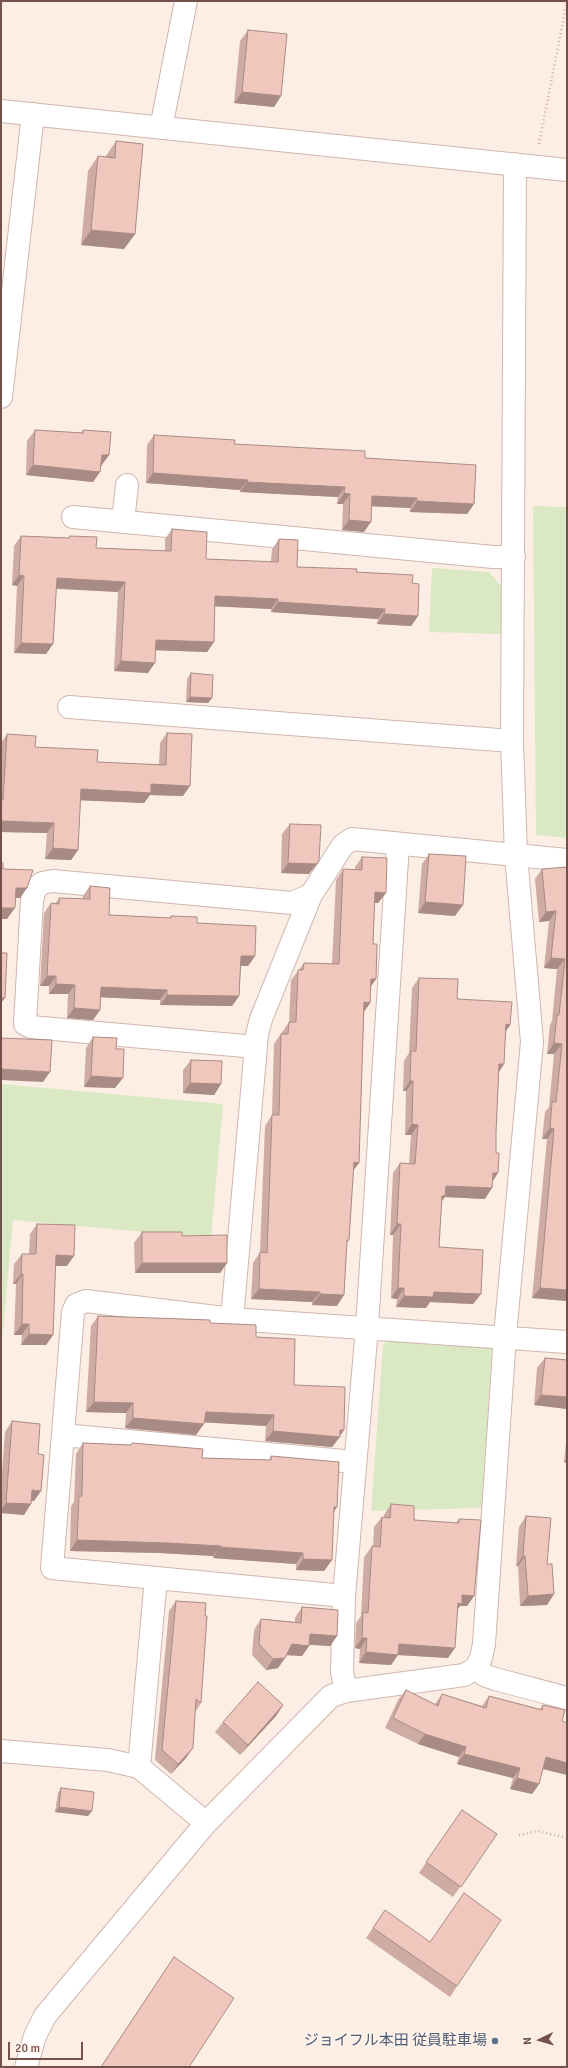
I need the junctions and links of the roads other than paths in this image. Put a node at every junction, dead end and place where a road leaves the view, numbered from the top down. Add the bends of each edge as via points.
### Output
1 (186, 1) edge
2 (1, 111) edge
3 (33, 114) junction
4 (162, 128) junction
5 (515, 164) junction
6 (567, 170) edge
7 (1, 397) edge
8 (127, 485) dead end
9 (73, 517) dead end
10 (123, 522) junction
11 (514, 557) junction
12 (69, 707) dead end
13 (512, 741) junction
14 (398, 844) junction
15 (516, 855) junction
16 (567, 860) edge
17 (311, 895) junction
18 (256, 1047) junction
19 (232, 1319) junction
20 (367, 1327) junction
21 (505, 1336) junction
22 (567, 1342) edge
23 (63, 1435) junction
24 (355, 1462) junction
25 (156, 1578) junction
26 (344, 1596) junction
27 (476, 1668) junction
28 (346, 1691) junction
29 (567, 1698) edge
30 (1, 1751) edge
31 (139, 1767) junction
32 (206, 1823) junction
33 (26, 2067) edge

1 - 4 street
2 - 3 street
3 - 4 street
3 - 7 street
4 - 5 street
5 - 6 street
5 - 11 street
8 - 10 street
9 - 10 street
10 - 11 street
11 - 13 street
12 - 13 street
13 - 15 street
14 - 15 street
14 - 17 street via 352,839 343,846
14 - 20 street
15 - 16 street
15 - 21 street via 532,1042
17 - 18 street via 261,1018
17 - 18 street via 292,903 53,881 42,883 35,889 32,900 26,1024 31,1027
18 - 19 street
19 - 20 street
19 - 23 street via 86,1301 76,1305 73,1312
20 - 21 street
20 - 24 street
21 - 22 street
21 - 27 street via 484,1644
23 - 24 street
23 - 25 street via 52,1568
24 - 26 street
25 - 26 street
25 - 31 street
26 - 28 street via 342,1672
27 - 28 street via 458,1676
27 - 29 street via 484,1675 495,1679
28 - 32 street via 331,1696
30 - 31 street via 108,1760
31 - 32 street
32 - 33 street via 45,2016 35,2036

